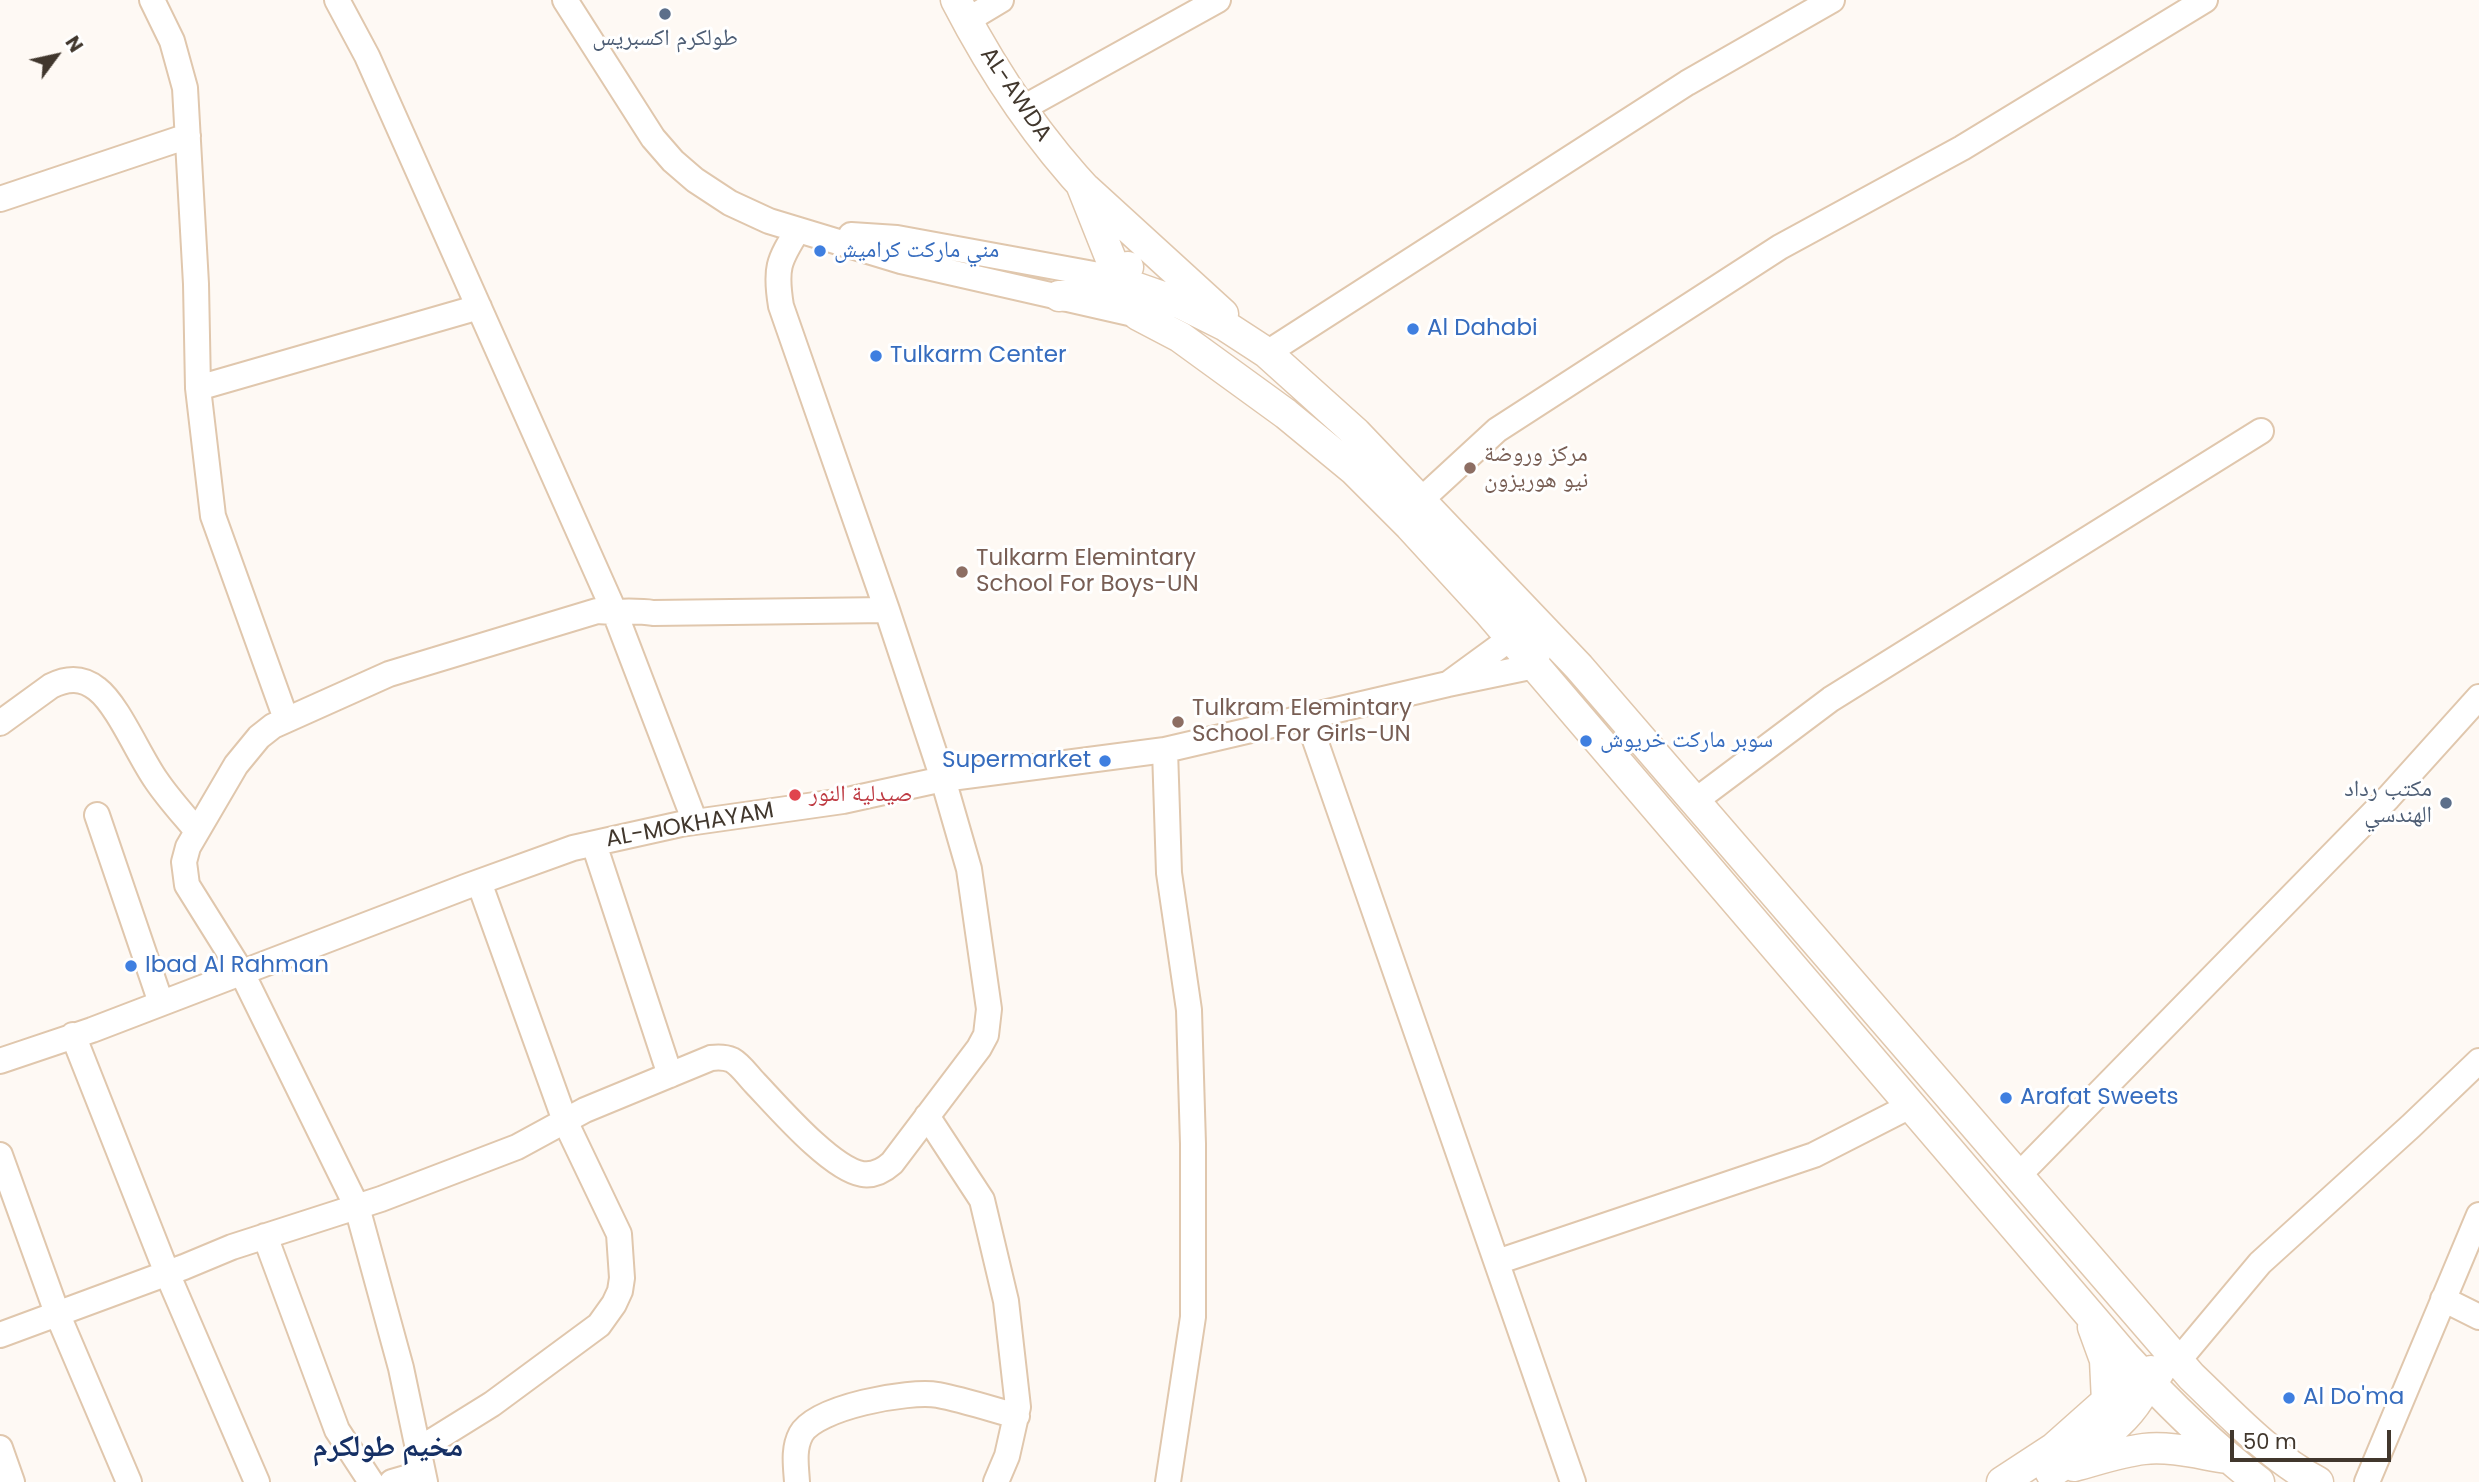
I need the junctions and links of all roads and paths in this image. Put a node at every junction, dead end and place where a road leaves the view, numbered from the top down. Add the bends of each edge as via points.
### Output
1 (152, 0) edge
2 (337, 0) edge
3 (565, 0) edge
4 (1001, 0) edge
5 (1218, 0) edge
6 (1832, 0) edge
7 (2206, 0) edge
8 (961, 10) edge
9 (1023, 108) junction
10 (188, 136) junction
11 (1081, 184) junction
12 (0, 199) edge
13 (798, 230) junction
14 (1120, 282) junction
15 (1059, 296) junction
16 (479, 307) junction
17 (1138, 315) junction
18 (1266, 354) junction
19 (198, 388) junction
20 (2261, 432) dead end
21 (1421, 500) junction
22 (606, 606) junction
23 (887, 610) junction
24 (1543, 629) junction
25 (1511, 638) junction
26 (1535, 666) junction
27 (1448, 684) junction
28 (2479, 698) edge
29 (1307, 717) junction
30 (286, 719) junction
31 (0, 723) edge
32 (1165, 750) junction
33 (943, 779) junction
34 (1695, 800) junction
35 (97, 815) dead end
36 (695, 822) junction
37 (197, 831) junction
38 (594, 844) junction
39 (479, 882) junction
40 (242, 973) junction
41 (162, 1003) junction
42 (73, 1035) junction
43 (2479, 1060) edge
44 (0, 1061) edge
45 (670, 1075) junction
46 (1912, 1105) junction
47 (928, 1116) junction
48 (565, 1121) junction
49 (0, 1155) edge
50 (2018, 1177) junction
51 (357, 1206) junction
52 (2479, 1215) edge
53 (265, 1236) junction
54 (1497, 1262) junction
55 (167, 1273) junction
56 (2443, 1299) junction
57 (2085, 1310) junction
58 (57, 1313) junction
59 (2479, 1317) edge
60 (0, 1335) edge
61 (2155, 1372) junction
62 (2107, 1402) junction
63 (1017, 1416) junction
64 (0, 1448) edge
65 (2227, 1458) junction
66 (422, 1469) edge
67 (2043, 1478) edge
68 (12, 1482) edge
69 (129, 1482) edge
70 (257, 1482) edge
71 (371, 1482) edge
72 (392, 1482) edge
73 (797, 1482) edge
74 (996, 1482) edge
75 (1168, 1482) edge
76 (1573, 1482) edge
77 (2002, 1482) edge
78 (2259, 1482) edge
79 (2318, 1482) edge
80 (2367, 1482) edge

1 - 10 street via 179,64
2 - 16 street via 367,56
3 - 13 street via 653,138 673,160 730,203
4 - 8 street
5 - 9 street
6 - 18 street via 1688,83
7 - 21 street via 1962,148 1780,247 1497,430
8 - 9 main road, AL-AWDA
9 - 11 main road, AL-AWDA
10 - 12 street
10 - 19 street
11 - 14 main road via 1122,234 1130,261
11 - 18 main road
13 - 14 street via 897,239
13 - 15 street via 901,261
13 - 23 street via 778,270 780,306
14 - 15 main road via 1099,293
14 - 17 main road
14 - 18 main road via 1180,303 1224,325
15 - 17 street
16 - 19 street
16 - 22 street
17 - 25 main road via 1190,344 1354,470
18 - 21 main road via 1356,433
19 - 30 street via 213,516
20 - 34 street via 1831,699
21 - 24 main road
22 - 23 street via 653,613
22 - 30 street via 389,674
22 - 36 street
23 - 33 street
24 - 25 street
24 - 26 street
24 - 34 main road
25 - 26 main road
25 - 27 street
26 - 27 street, AL-MOKHAYAM
26 - 46 main road
27 - 29 street, AL-MOKHAYAM
28 - 50 street
29 - 32 street, AL-MOKHAYAM
29 - 54 street
30 - 37 street via 247,750
31 - 37 street via 51,685 73,679 92,685 108,701 156,780
32 - 33 street, AL-MOKHAYAM
32 - 75 street via 1169,873 1189,1010 1193,1144 1193,1317
33 - 36 street, AL-MOKHAYAM via 843,801
33 - 47 street via 969,869 989,1023 979,1048
34 - 50 main road
35 - 41 street
36 - 38 street, AL-MOKHAYAM
37 - 40 street via 184,862 187,885
38 - 39 street, AL-MOKHAYAM
38 - 45 street
39 - 40 street, AL-MOKHAYAM
39 - 48 street
40 - 41 street, AL-MOKHAYAM
40 - 51 street
41 - 42 street, AL-MOKHAYAM
42 - 44 street, AL-MOKHAYAM
42 - 55 street
43 - 61 street via 2260,1263
45 - 47 street via 711,1058 730,1059 810,1140 861,1174 883,1171
45 - 48 street
46 - 54 street via 1814,1155
46 - 57 main road
47 - 63 street via 982,1200 1006,1301
48 - 51 street via 517,1147
48 - 66 street via 619,1234 620,1291 599,1325 492,1404
49 - 58 street
50 - 61 main road via 2150,1330
51 - 53 street
51 - 66 street via 401,1368
52 - 56 street
53 - 55 street
53 - 71 street via 337,1430
54 - 76 street
55 - 58 street
55 - 70 street
56 - 59 street
56 - 80 street
57 - 61 main road
57 - 62 main road via 2105,1360
58 - 60 street
58 - 69 street
61 - 62 main road via 2126,1384
61 - 65 main road via 2170,1406
61 - 67 main road via 2109,1431
61 - 79 main road via 2205,1389 2256,1438
62 - 77 main road via 2054,1448
63 - 73 street via 935,1394 872,1399 810,1422 796,1446
63 - 74 street
64 - 68 street
65 - 67 main road via 2147,1449 2116,1454
65 - 78 main road
66 - 72 street

